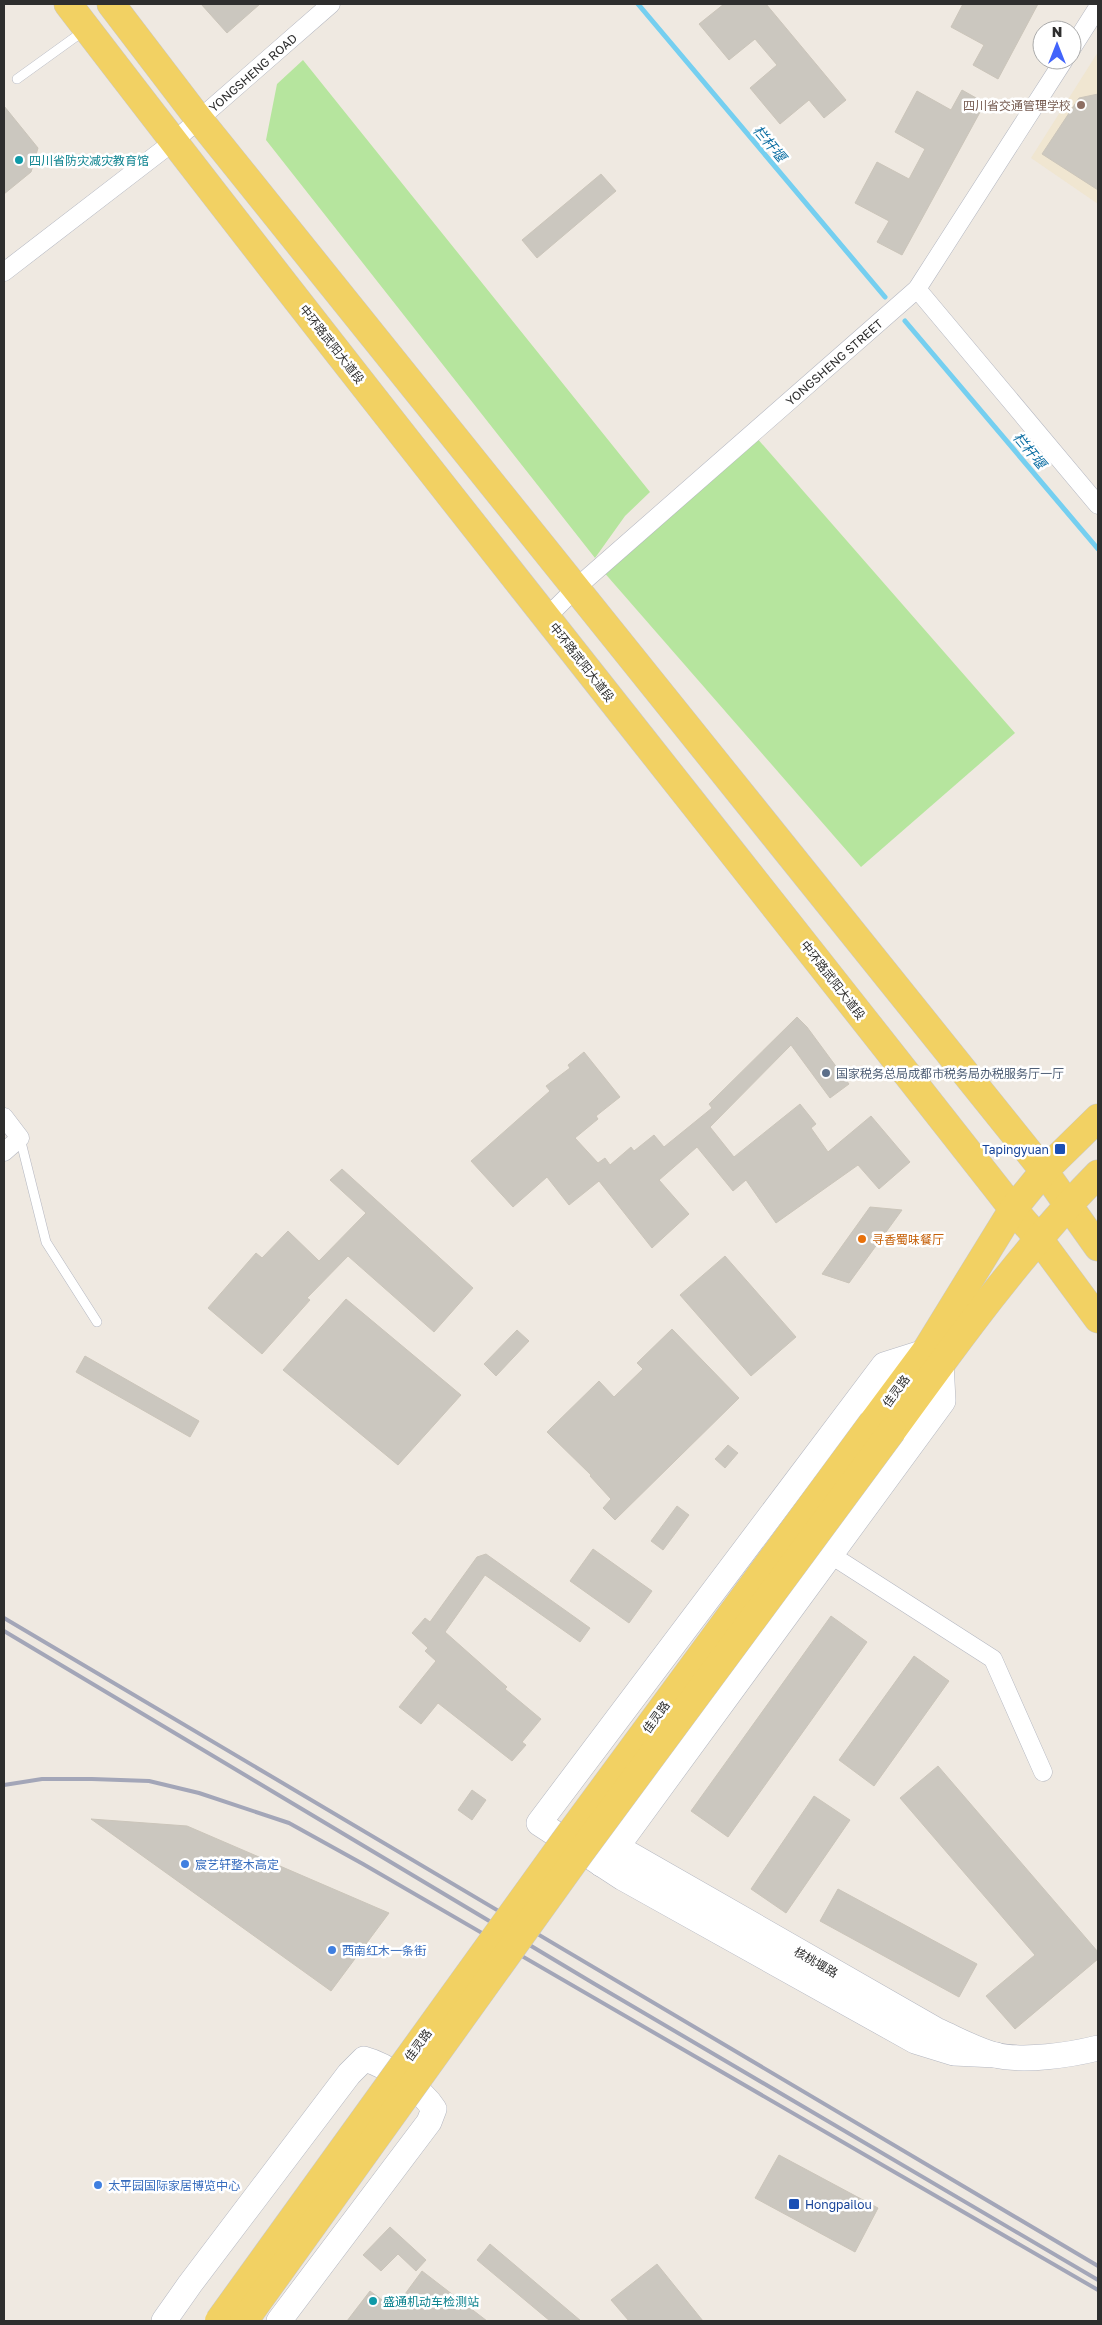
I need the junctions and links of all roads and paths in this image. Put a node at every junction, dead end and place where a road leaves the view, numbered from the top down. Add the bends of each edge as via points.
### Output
1 (68, 4) edge
2 (111, 4) edge
3 (331, 4) edge
4 (1098, 7) edge
5 (87, 29) junction
6 (1082, 32) edge
7 (1058, 70) edge
8 (17, 79) dead end
9 (198, 118) junction
10 (173, 142) junction
11 (4, 272) edge
12 (917, 290) junction
13 (1098, 505) edge
14 (576, 588) junction
15 (547, 617) junction
16 (4, 1117) edge
17 (1098, 1118) edge
18 (20, 1138) junction
19 (4, 1152) edge
20 (1044, 1171) junction
21 (1098, 1174) edge
22 (1068, 1204) junction
23 (1013, 1209) junction
24 (1039, 1239) junction
25 (1098, 1247) edge
26 (1098, 1319) edge
27 (97, 1322) dead end
28 (933, 1358) junction
29 (883, 1427) junction
30 (831, 1555) junction
31 (1043, 1772) dead end
32 (608, 1856) junction
33 (1098, 2048) edge
34 (164, 2321) edge
35 (219, 2321) edge
36 (244, 2321) edge
37 (279, 2321) edge

1 - 5 main road, 中环路武阳大道段
2 - 9 main road
3 - 9 street, YONGSHENG ROAD
4 - 6 street
5 - 8 lane
5 - 10 main road, 中环路武阳大道段
7 - 12 street, YONGSHENG STREET
9 - 10 street, YONGSHENG ROAD
9 - 14 main road
10 - 11 street, YONGSHENG ROAD
10 - 15 main road, 中环路武阳大道段
12 - 13 street
12 - 14 street, YONGSHENG STREET
14 - 15 street, YONGSHENG STREET
14 - 20 main road
15 - 23 main road, 中环路武阳大道段
16 - 18 street
17 - 20 main road, 佳灵路
18 - 19 street
18 - 27 lane via 46,1242
20 - 22 main road
20 - 23 main road, 佳灵路
21 - 22 main road, 佳灵路
22 - 24 main road, 佳灵路
22 - 25 main road
23 - 24 main road, 中环路武阳大道段
23 - 28 main road, 佳灵路
24 - 26 main road, 中环路武阳大道段
24 - 28 main road, 佳灵路
28 - 29 main road, 佳灵路
28 - 30 street via 943,1401
28 - 32 street, 核桃堰路 via 884,1365 539,1823
29 - 35 main road, 佳灵路, bridge via 564,1842
29 - 36 main road, 佳灵路, bridge
30 - 31 street via 993,1660
30 - 32 street
32 - 33 street, 核桃堰路 via 938,2031 996,2055 1043,2057
34 - 37 street via 349,2074 364,2059 378,2063 426,2097 434,2109 429,2122

